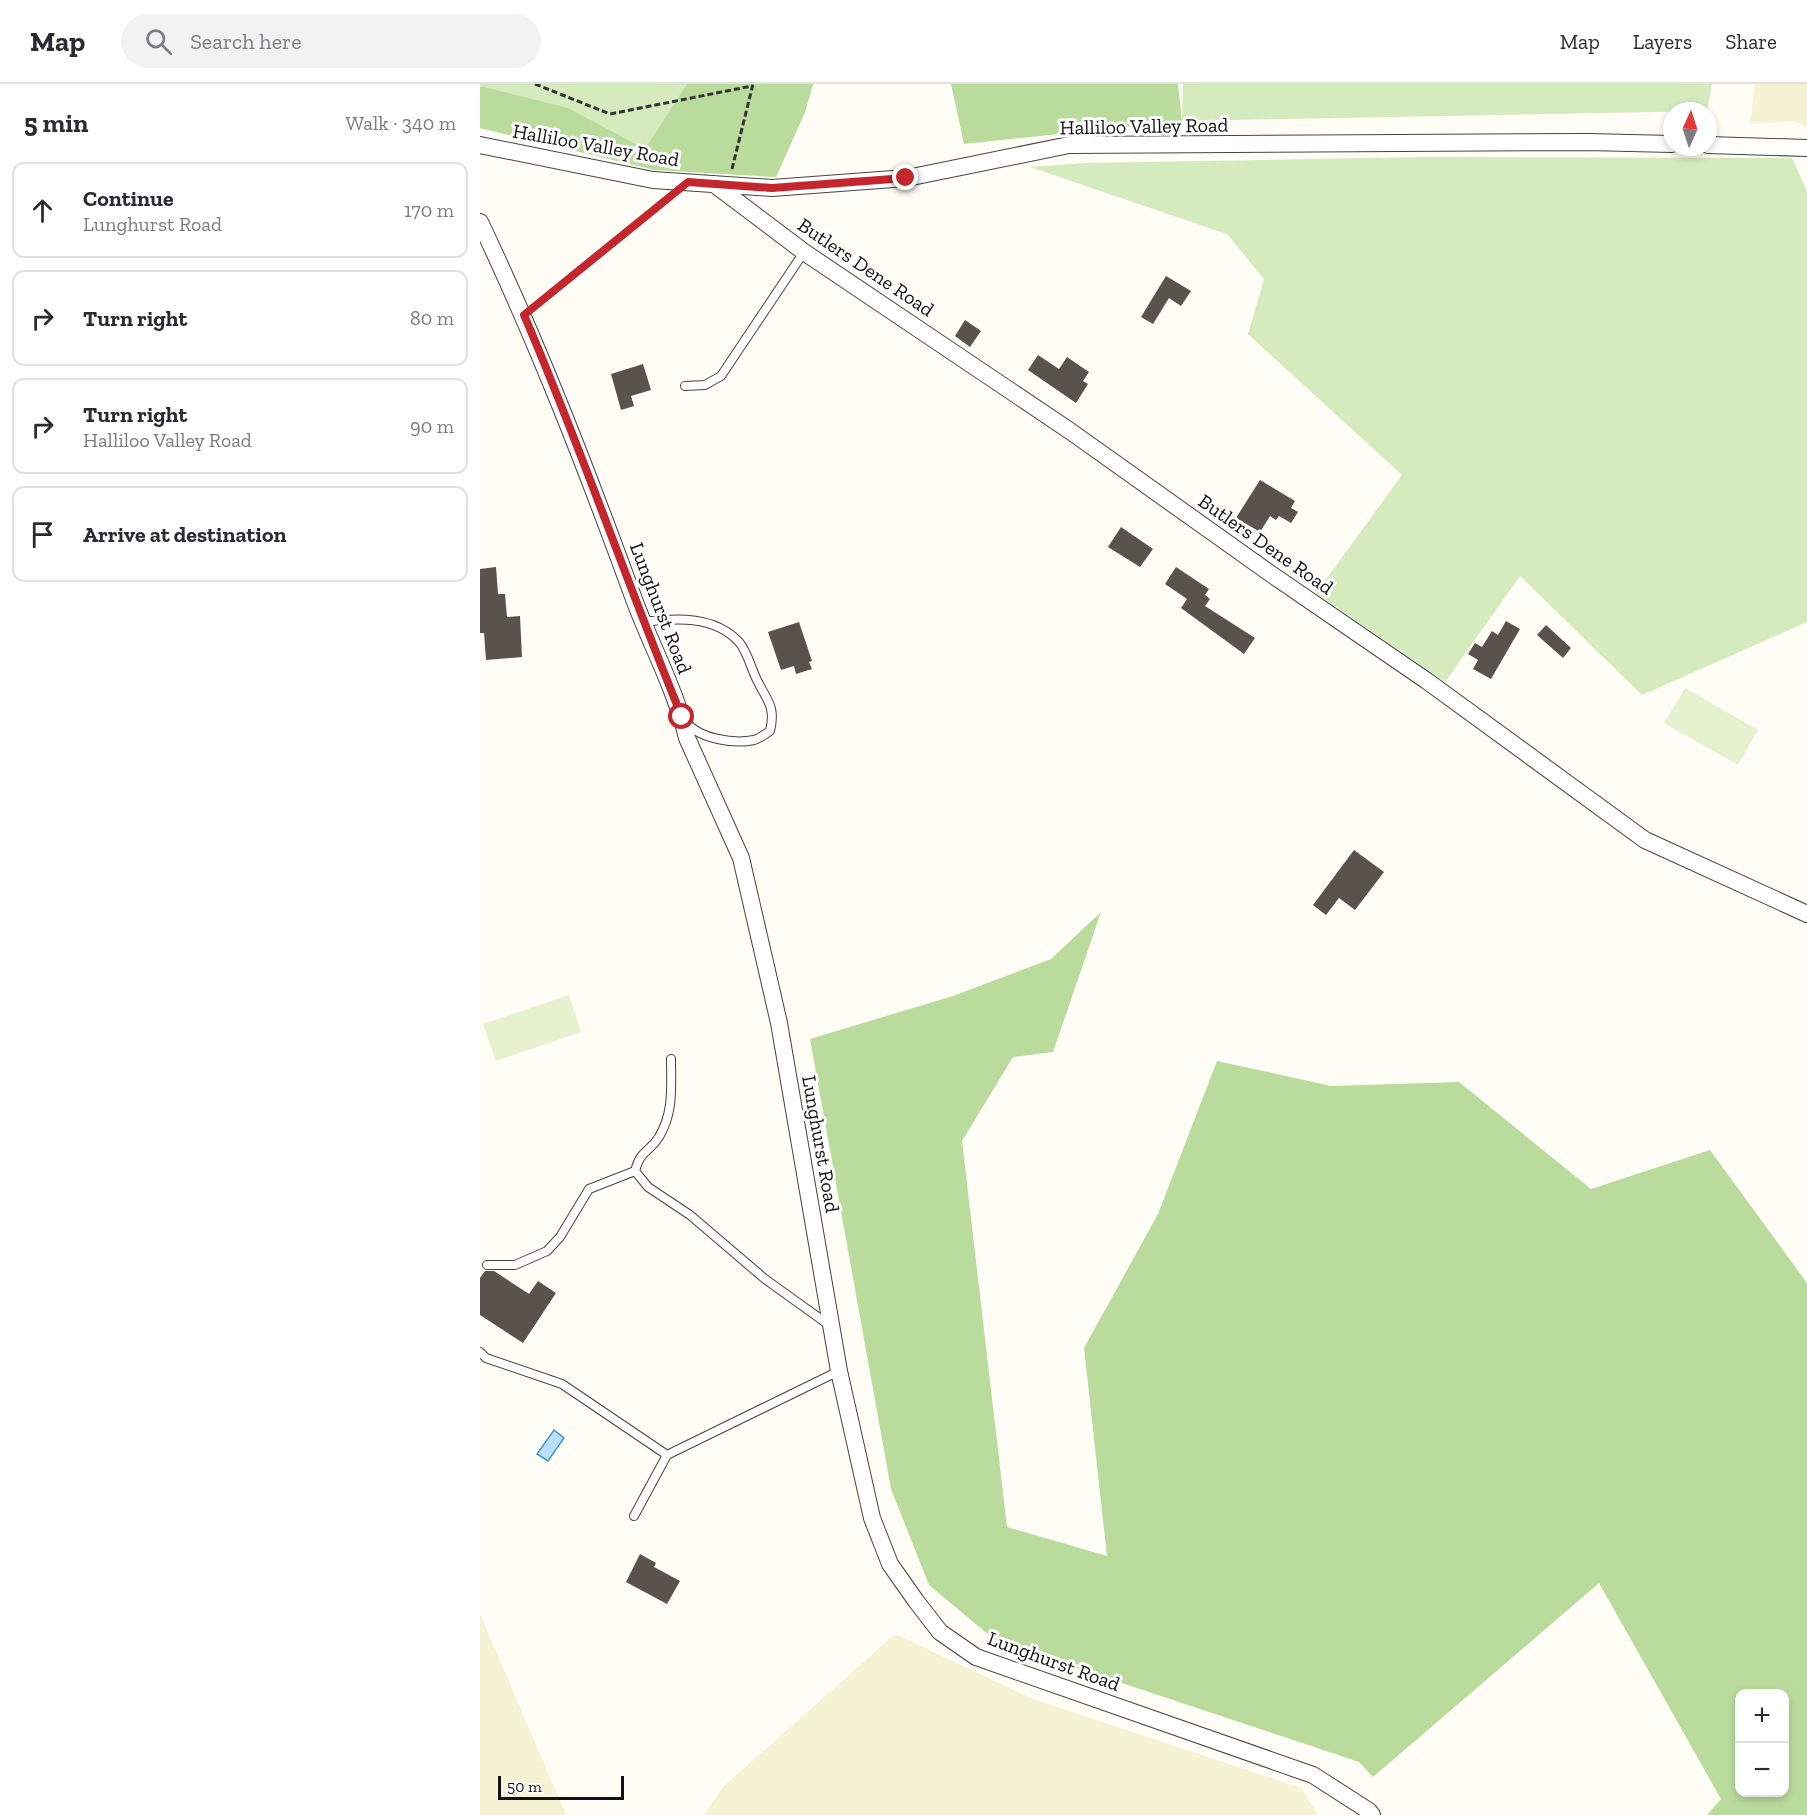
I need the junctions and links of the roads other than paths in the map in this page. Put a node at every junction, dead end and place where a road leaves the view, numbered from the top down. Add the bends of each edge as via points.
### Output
1 (1663, 144) edge
2 (480, 145) edge
3 (1717, 145) edge
4 (1807, 148) edge
5 (721, 184) junction
6 (480, 222) edge
7 (804, 252) junction
8 (685, 386) dead end
9 (642, 622) junction
10 (682, 717) junction
11 (1807, 914) edge
12 (671, 1059) dead end
13 (635, 1171) junction
14 (487, 1265) dead end
15 (832, 1327) junction
16 (480, 1352) edge
17 (839, 1371) junction
18 (667, 1455) junction
19 (634, 1516) dead end
20 (1372, 1815) edge

1 - 5 street, Halliloo Valley Road via 1069,145 906,178 772,188
2 - 5 street, Halliloo Valley Road via 638,178
3 - 4 street
5 - 7 street, Butlers Dene Road
6 - 9 street, Lunghurst Road via 524,315 596,493
7 - 8 lane via 721,376 705,385
7 - 11 street, Butlers Dene Road via 1070,431 1427,681 1645,840
9 - 10 street, Lunghurst Road
9 - 10 lane via 699,620 740,642 774,715 770,731 754,740 722,740 693,730
10 - 15 street, Lunghurst Road via 700,770 741,858 779,1023
12 - 13 lane via 671,1109 658,1139 639,1157
13 - 14 lane via 589,1189 547,1251 515,1265
13 - 15 lane via 648,1187 690,1215 765,1279
15 - 17 street, Lunghurst Road
16 - 18 lane via 486,1358 562,1384
17 - 18 lane
17 - 20 street, Lunghurst Road via 872,1518 886,1555 940,1632 976,1657 1313,1775
18 - 19 lane

